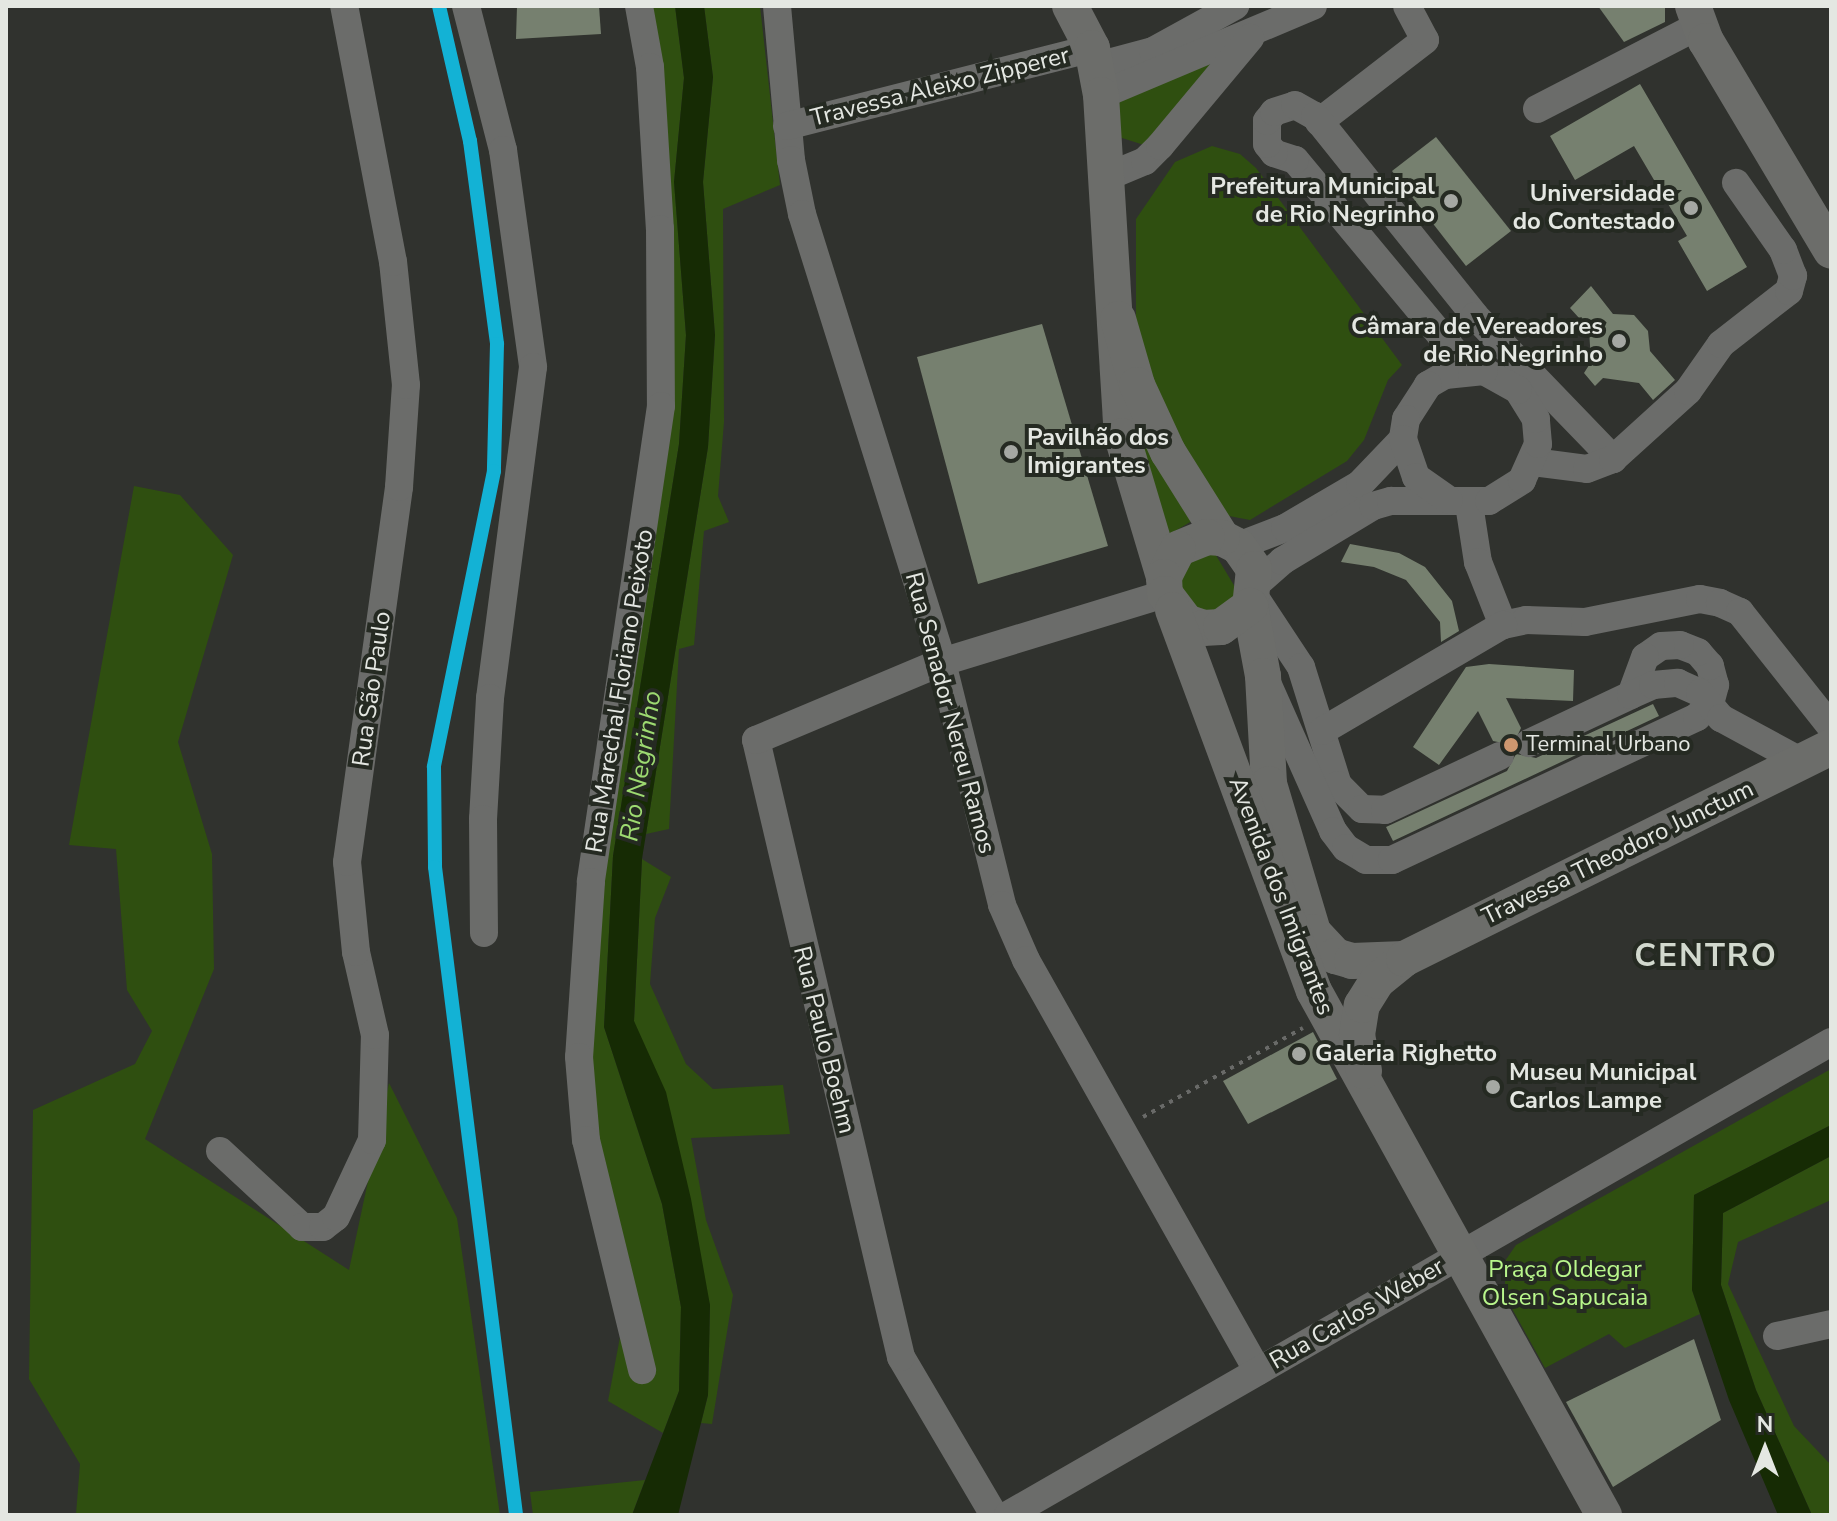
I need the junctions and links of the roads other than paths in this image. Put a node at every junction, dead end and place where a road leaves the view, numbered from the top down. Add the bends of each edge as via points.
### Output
1 (344, 6) edge
2 (466, 6) edge
3 (639, 6) edge
4 (777, 6) edge
5 (1070, 6) edge
6 (1235, 6) edge
7 (1313, 6) edge
8 (1407, 6) edge
9 (1696, 16) edge
10 (1253, 35) junction
11 (1097, 70) junction
12 (1537, 109) dead end
13 (1319, 122) junction
14 (787, 126) junction
15 (1104, 178) junction
16 (1736, 183) dead end
17 (1831, 251) edge
18 (1475, 316) junction
19 (1118, 319) junction
20 (1449, 362) junction
21 (1549, 389) junction
22 (1403, 439) junction
23 (1535, 449) junction
24 (1613, 459) junction
25 (1459, 502) junction
26 (1230, 542) junction
27 (1167, 593) junction
28 (1253, 595) junction
29 (1503, 625) junction
30 (942, 662) junction
31 (1263, 676) junction
32 (1631, 695) junction
33 (1709, 713) junction
34 (1831, 727) edge
35 (1322, 731) junction
36 (1529, 743) dead end
37 (1816, 754) edge
38 (1500, 756) dead end
39 (1313, 932) joint
40 (484, 933) dead end
41 (1404, 959) junction
42 (1831, 1042) edge
43 (1367, 1084) junction
44 (220, 1151) dead end
45 (1461, 1255) junction
46 (1831, 1324) edge
47 (1777, 1336) dead end
48 (642, 1370) dead end
49 (1258, 1371) junction
50 (994, 1515) edge
51 (1008, 1515) edge
52 (1604, 1515) edge

1 - 44 street, Rua São Paulo via 393,262 406,385 399,487 347,862 356,952 375,1035 372,1140 336,1217 323,1227 302,1227
2 - 40 street via 503,150 533,367 490,698
3 - 48 street, Rua Marechal Floriano Peixoto via 650,67 660,229 661,406 591,882 579,1057 586,1140
4 - 14 street, Rua Senador Nereu Ramos
5 - 11 main road
6 - 11 street via 1153,51
7 - 10 street
8 - 13 street via 1425,40
9 - 12 street
9 - 17 main road
10 - 11 street
10 - 15 street via 1145,161
11 - 14 street, Travessa Aleixo Zipperer
11 - 15 main road, Avenida dos Imigrantes
13 - 18 street
13 - 20 street via 1306,109 1284,106 1267,121 1267,144 1274,153 1295,160
14 - 30 street, Rua Senador Nereu Ramos via 802,214
15 - 19 main road, Avenida dos Imigrantes
16 - 24 street via 1783,250 1793,276 1789,291 1721,344 1688,391
18 - 20 street
18 - 21 street
19 - 26 main road, Avenida dos Imigrantes via 1151,421
19 - 27 main road, Avenida dos Imigrantes via 1122,436
20 - 22 street via 1414,400
20 - 23 street via 1502,378 1530,405
21 - 23 street via 1549,421
21 - 24 street
22 - 25 street via 1416,477
22 - 26 street via 1360,484 1285,528
23 - 24 street via 1587,469
23 - 25 street via 1507,493
25 - 28 street via 1391,501 1373,506 1282,561
25 - 29 street
26 - 27 main road via 1191,541 1178,549
26 - 28 main road, Avenida dos Imigrantes via 1254,569
27 - 28 main road via 1203,628 1221,627
27 - 30 street, Rua Paulo Boehm
27 - 43 main road, Avenida dos Imigrantes via 1326,1016
28 - 31 main road, Avenida dos Imigrantes
28 - 35 street via 1301,667
29 - 34 street via 1526,620 1585,622 1700,599 1720,603 1740,612
29 - 35 street
30 - 49 street, Rua Senador Nereu Ramos via 1002,905 1026,960
30 - 50 street, Rua Paulo Boehm via 765,733 756,740 755,751 901,1357
31 - 33 street via 1333,831 1366,860 1392,860 1415,852
31 - 39 main road, Avenida dos Imigrantes via 1273,806
32 - 33 street via 1653,685 1678,683 1700,693
32 - 33 street via 1645,657 1661,646 1680,645 1698,652 1710,666 1715,685
32 - 36 street
33 - 37 street
35 - 38 street via 1338,785 1362,809 1385,810
37 - 41 main road, Travessa Theodoro Junctum
39 - 41 main road, Travessa Theodoro Junctum via 1335,956 1352,961
41 - 43 main road, Travessa Theodoro Junctum via 1377,981 1362,1005 1357,1035
42 - 45 street, Rua Carlos Weber
43 - 45 main road, Avenida dos Imigrantes
45 - 49 street, Rua Carlos Weber
45 - 52 main road, Avenida dos Imigrantes
46 - 47 street
49 - 51 street, Rua Carlos Weber

